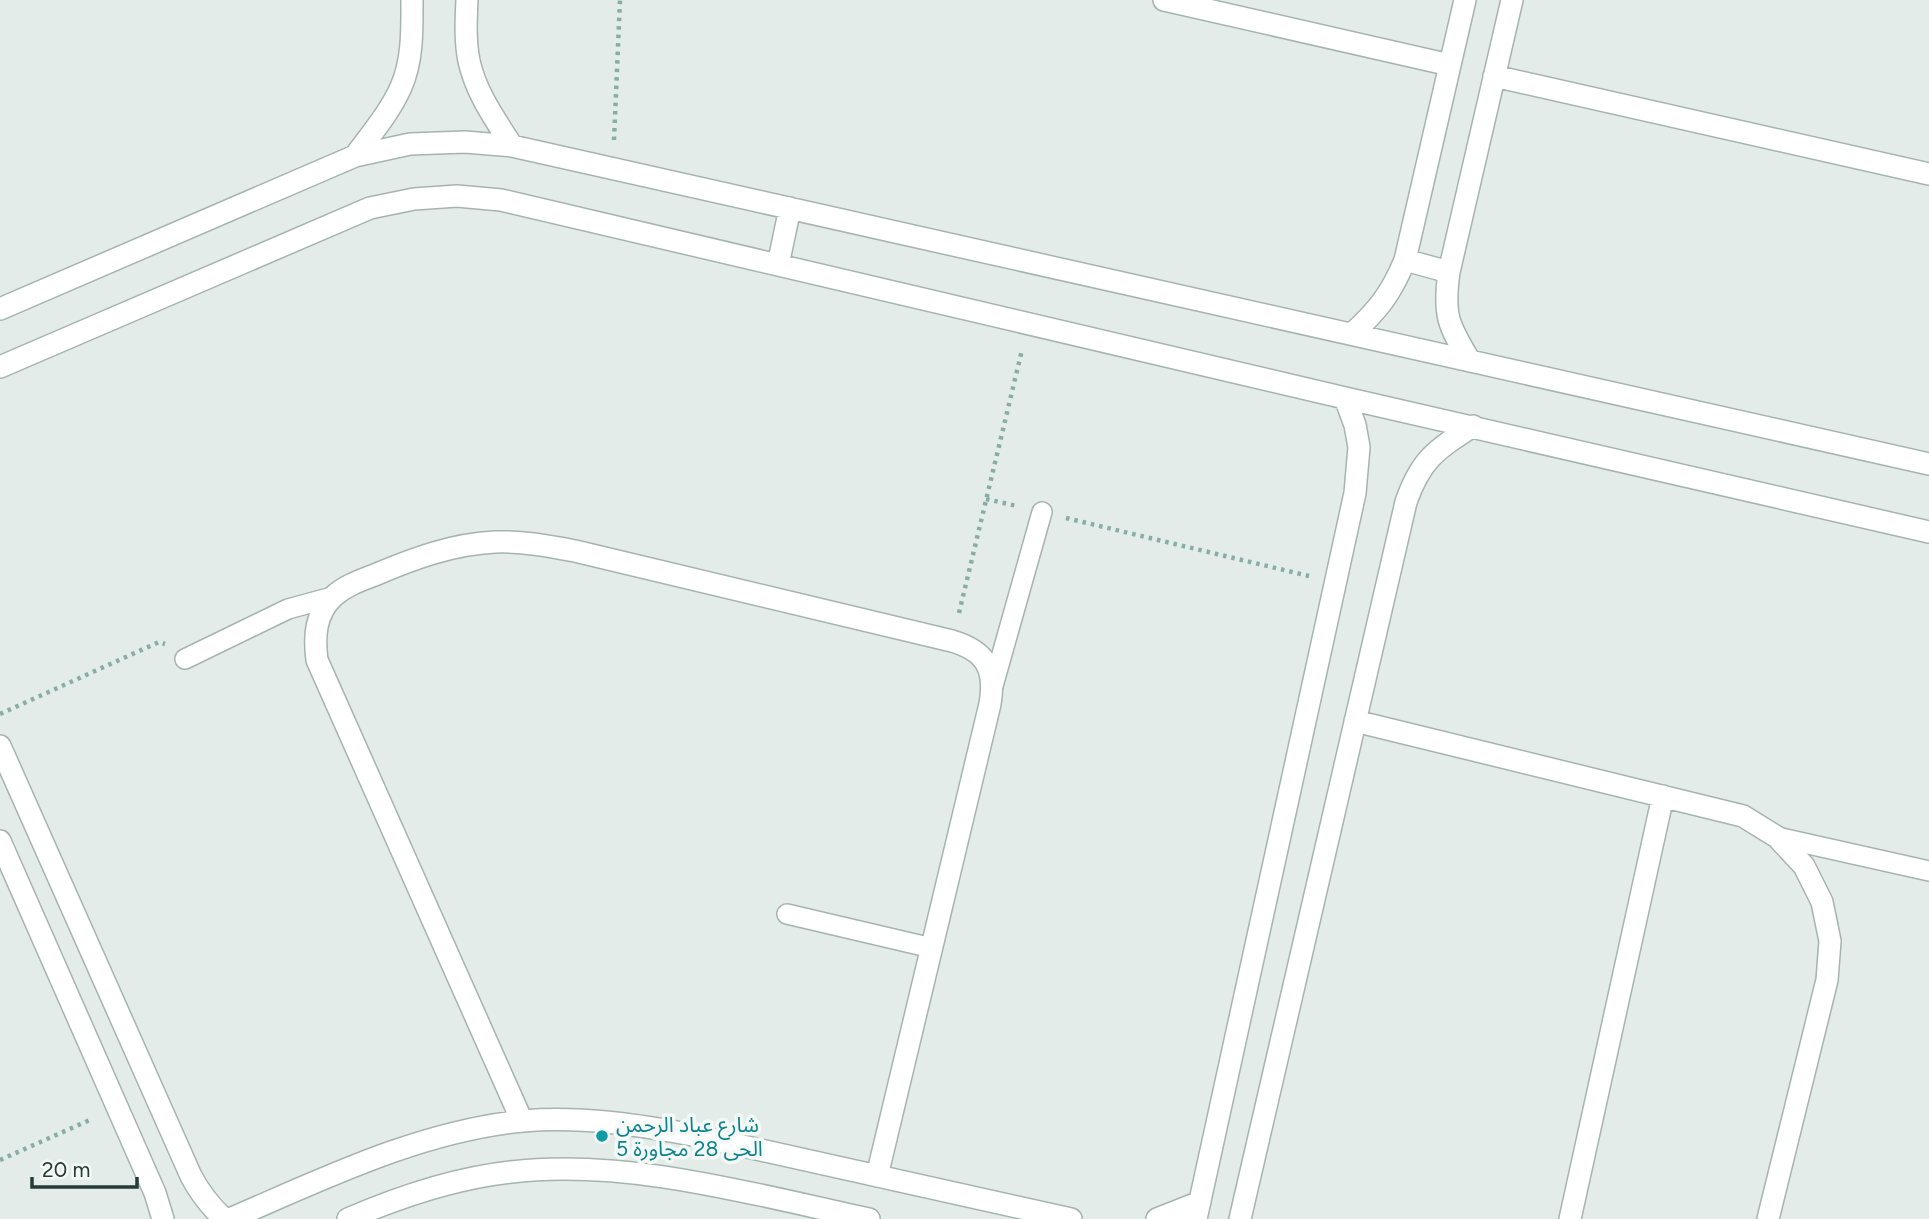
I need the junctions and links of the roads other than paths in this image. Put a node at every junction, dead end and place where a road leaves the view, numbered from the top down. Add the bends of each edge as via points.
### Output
1 (412, 0) edge
2 (467, 0) edge
3 (1164, 0) edge
4 (1465, 0) edge
5 (1512, 0) edge
6 (1188, 3) edge
7 (1450, 65) junction
8 (1494, 76) junction
9 (512, 146) junction
10 (355, 156) junction
11 (1929, 174) edge
12 (790, 208) junction
13 (1405, 260) junction
14 (778, 265) junction
15 (1449, 272) junction
16 (0, 309) edge
17 (1352, 334) junction
18 (1470, 361) junction
19 (0, 367) edge
20 (1345, 398) junction
21 (1473, 426) junction
22 (1929, 464) edge
23 (1042, 512) road end
24 (1929, 532) edge
25 (332, 597) junction
26 (185, 659) road end
27 (993, 686) junction
28 (1355, 721) junction
29 (0, 746) edge
30 (1663, 796) junction
31 (1777, 837) junction
32 (0, 841) edge
33 (1929, 871) edge
34 (787, 914) dead end
35 (932, 948) junction
36 (522, 1121) junction
37 (877, 1176) junction
38 (1198, 1211) edge
39 (163, 1219) edge
40 (227, 1219) edge
41 (348, 1219) edge
42 (869, 1219) edge
43 (1071, 1219) edge
44 (1157, 1219) edge
45 (1240, 1219) edge
46 (1570, 1219) edge
47 (1768, 1219) edge

1 - 10 street via 409,60 402,86
2 - 9 street via 466,35 476,84
3 - 6 street
4 - 7 street
5 - 8 street
6 - 7 street
7 - 13 street
8 - 11 street
8 - 15 street
9 - 10 street via 410,144
9 - 12 street
10 - 16 street
12 - 14 street
12 - 17 street
13 - 15 street
13 - 17 street via 1388,296
14 - 19 street via 501,200 414,199 370,208
14 - 20 street
15 - 18 street via 1446,311 1451,331
17 - 18 street
18 - 22 street
20 - 21 street
20 - 38 street via 1359,447 1354,493
21 - 24 street
21 - 28 street via 1428,458 1414,478
23 - 27 lane
25 - 26 lane via 288,609
25 - 27 street via 351,584 418,557 496,542 536,544 952,641 981,656
25 - 36 street via 314,637 317,660
27 - 35 street
28 - 30 street
28 - 45 street
29 - 40 street via 191,1176 212,1208
30 - 31 street via 1743,816
30 - 46 street
31 - 33 lane
31 - 47 street via 1804,866 1822,902 1830,941 1827,980
32 - 39 street
34 - 35 lane
35 - 37 street
36 - 37 street via 640,1125
36 - 40 street via 443,1135 368,1160
37 - 43 street
38 - 44 street
41 - 42 street via 446,1184 558,1169 680,1180

